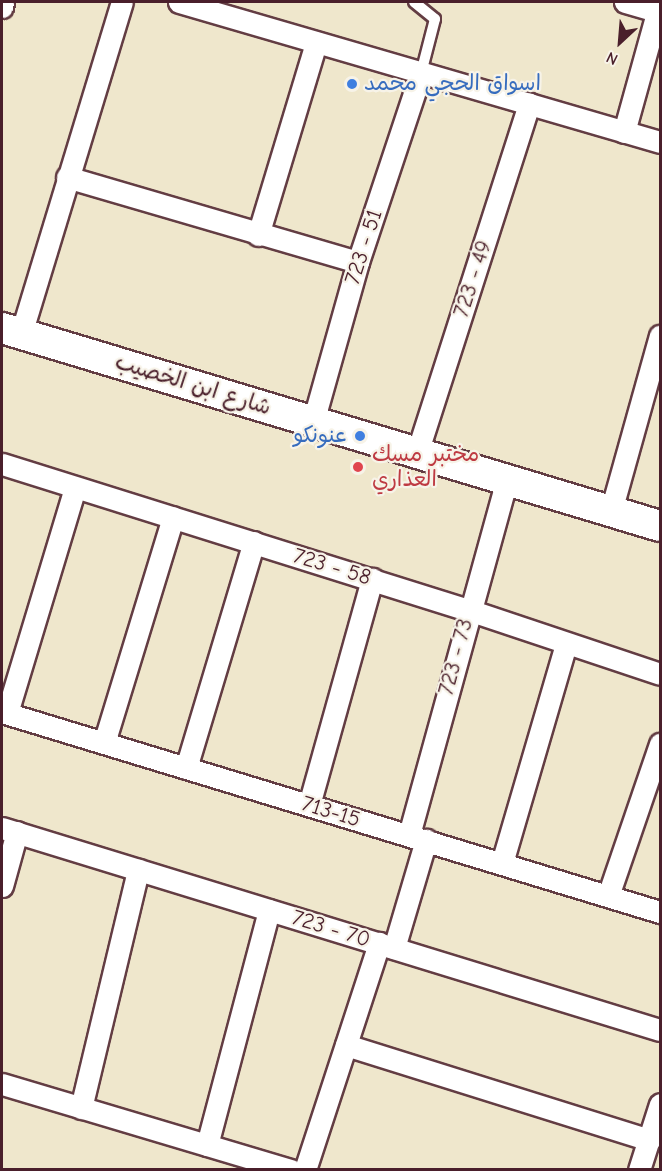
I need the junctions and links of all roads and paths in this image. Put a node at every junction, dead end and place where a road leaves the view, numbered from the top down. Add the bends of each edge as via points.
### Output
1 (3, 2) edge
2 (122, 2) edge
3 (179, 2) edge
4 (414, 2) edge
5 (625, 2) edge
6 (2, 7) edge
7 (659, 8) edge
8 (316, 43) junction
9 (421, 73) junction
10 (529, 104) junction
11 (624, 132) junction
12 (660, 142) edge
13 (67, 177) junction
14 (258, 234) junction
15 (358, 262) junction
16 (11, 331) edge
17 (660, 336) edge
18 (313, 422) junction
19 (417, 453) junction
20 (2, 465) edge
21 (507, 480) junction
22 (75, 488) junction
23 (611, 511) junction
24 (173, 517) junction
25 (660, 526) edge
26 (254, 542) junction
27 (372, 579) junction
28 (469, 610) junction
29 (566, 644) junction
30 (660, 674) edge
31 (4, 712) edge
32 (104, 743) junction
33 (660, 744) edge
34 (186, 768) junction
35 (309, 805) junction
36 (9, 830) edge
37 (417, 838) junction
38 (502, 863) junction
39 (138, 870) junction
40 (2, 885) edge
41 (608, 896) junction
42 (269, 910) junction
43 (660, 912) edge
44 (387, 946) junction
45 (660, 1030) edge
46 (346, 1045) junction
47 (2, 1084) edge
48 (660, 1104) edge
49 (81, 1107) junction
50 (649, 1140) junction
51 (207, 1145) junction
52 (291, 1170) edge
53 (305, 1170) edge
54 (639, 1170) edge

1 - 6 street
2 - 13 street
3 - 8 street
4 - 9 lane via 435,19
5 - 7 street
7 - 11 street
8 - 9 street
8 - 14 street
9 - 10 street
9 - 15 street, 723 - 51
10 - 11 street
10 - 19 street, 723 - 49
11 - 12 street
13 - 14 street
13 - 16 street
14 - 15 street
15 - 18 street, 723 - 51
16 - 18 street, شارع ابن الخصيب
17 - 23 street
18 - 19 street, شارع ابن الخصيب
19 - 21 street, شارع ابن الخصيب
20 - 22 street, 723 - 58
21 - 23 street, شارع ابن الخصيب
21 - 28 street, 723 - 73
22 - 24 street, 723 - 58
22 - 31 street
23 - 25 street, شارع ابن الخصيب
24 - 26 street, 723 - 58
24 - 32 street
26 - 27 street, 723 - 58
26 - 34 street
27 - 28 street, 723 - 58
27 - 35 street
28 - 29 street, 723 - 58
28 - 37 street, 723 - 73
29 - 30 street, 723 - 58
29 - 38 street
31 - 32 street, 713-15
32 - 34 street, 713-15
33 - 41 street
34 - 35 street, 713-15
35 - 37 street, 713-15
36 - 39 street, 723 - 70
36 - 40 street
37 - 38 street, 713-15
37 - 44 street, 723 - 73
38 - 41 street, 713-15
39 - 42 street, 723 - 70
39 - 49 street
41 - 43 street, 713-15
42 - 44 street, 723 - 70
42 - 51 street
44 - 45 street, 723 - 70
44 - 46 street, 723 - 73
46 - 50 street
46 - 53 street, 723 - 73
47 - 49 street
48 - 50 street
49 - 51 street
50 - 54 street
51 - 52 street

